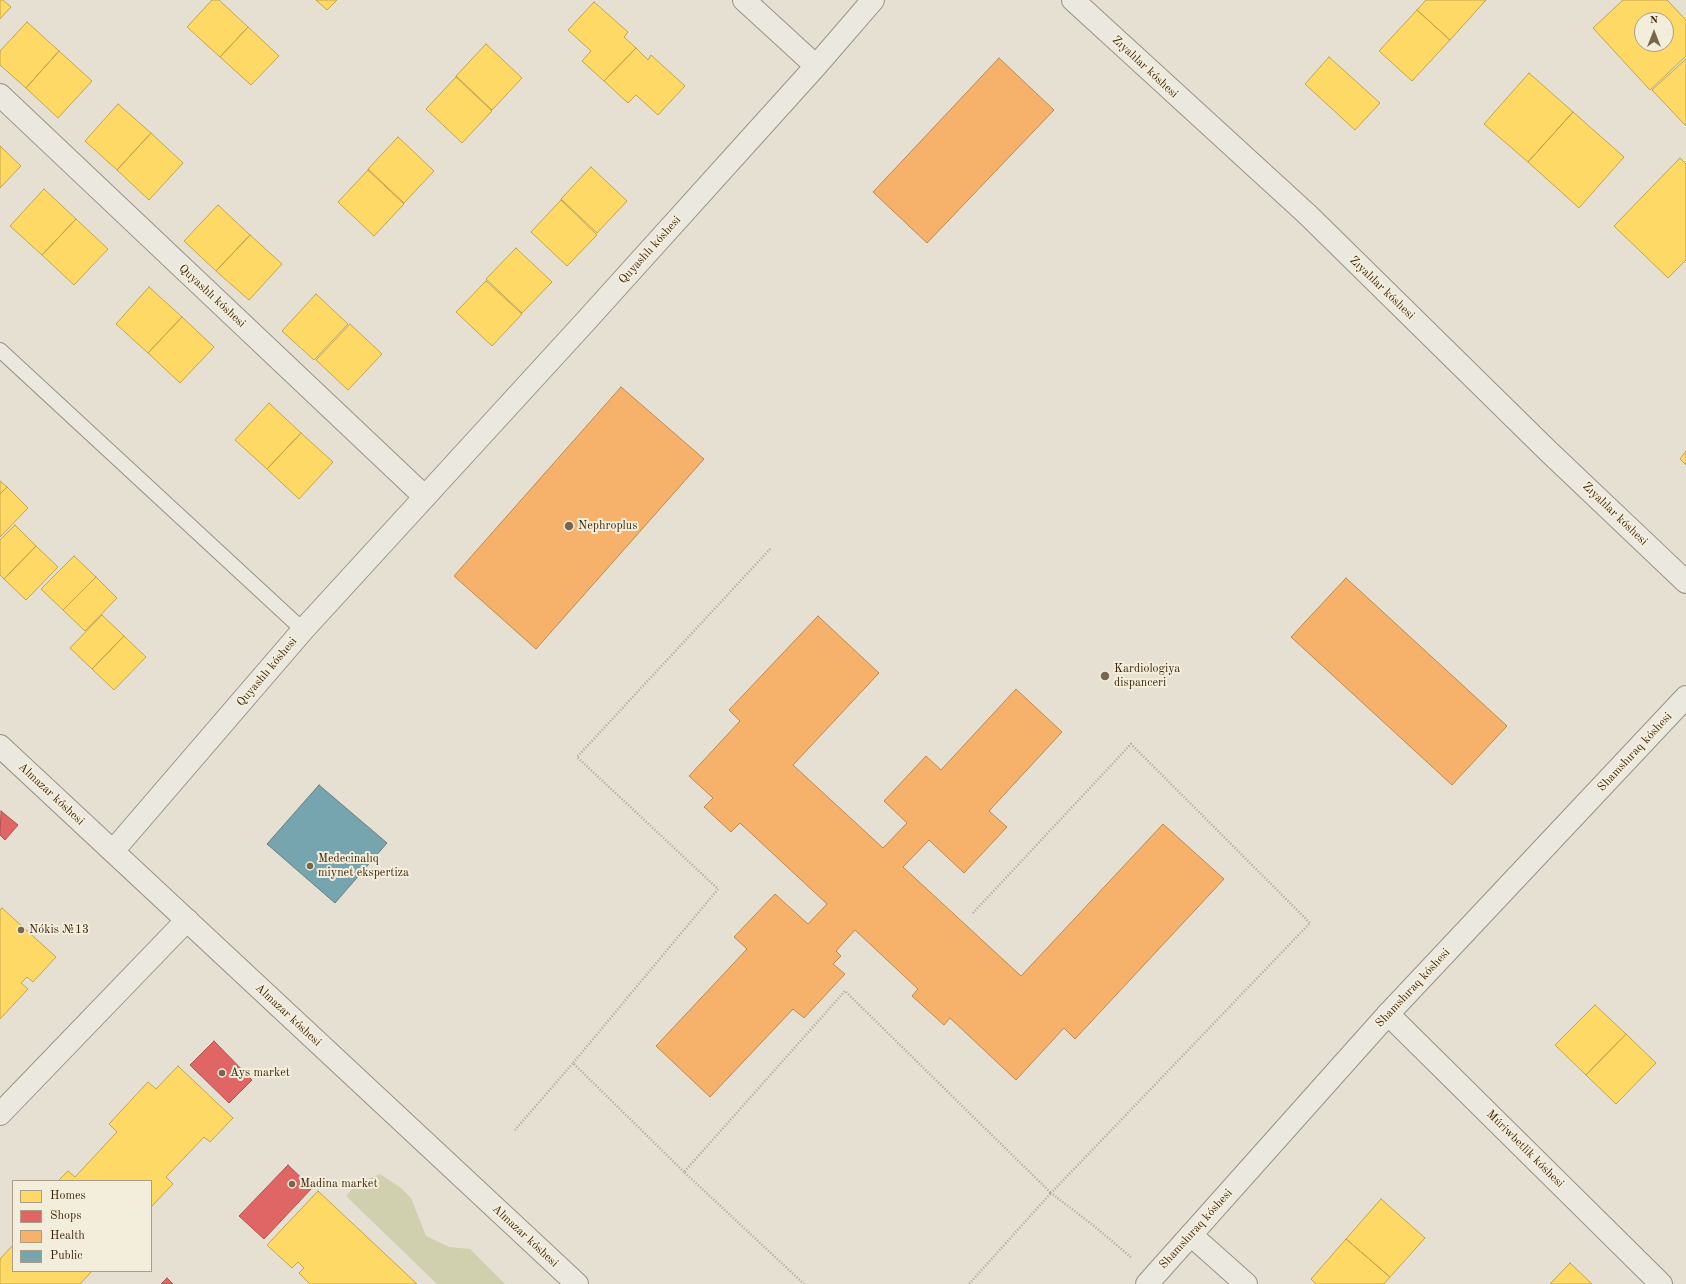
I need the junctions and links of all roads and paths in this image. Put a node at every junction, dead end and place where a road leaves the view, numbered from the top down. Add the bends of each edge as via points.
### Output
1 (744, 0) edge
2 (873, 0) edge
3 (1073, 0) edge
4 (816, 66) junction
5 (0, 96) edge
6 (0, 350) edge
7 (425, 497) junction
8 (771, 548) dead end
9 (1686, 582) edge
10 (303, 630) junction
11 (1686, 697) edge
12 (0, 746) edge
13 (113, 851) junction
14 (974, 913) dead end
15 (187, 920) junction
16 (1388, 1014) junction
17 (573, 1063) junction
18 (0, 1114) edge
19 (515, 1130) dead end
20 (684, 1172) junction
21 (1051, 1193) junction
22 (1191, 1235) junction
23 (1151, 1280) edge
24 (576, 1284) edge
25 (804, 1284) edge
26 (969, 1284) edge
27 (1246, 1284) edge
28 (1661, 1284) edge

1 - 4 street
2 - 4 street, Quyashlı kóshesi
3 - 9 street, Zıyalılar kóshesi via 1308,215 1547,450
4 - 7 street, Quyashlı kóshesi
5 - 7 street, Quyashlı kóshesi
6 - 10 lane
7 - 10 street, Quyashlı kóshesi
8 - 17 path via 576,758 718,889
10 - 13 street, Quyashlı kóshesi
11 - 16 street, Shamshıraq kóshesi
12 - 13 street, Almazar kóshesi
13 - 15 street, Almazar kóshesi
14 - 21 path via 1131,744 1310,923
15 - 18 street
15 - 24 street, Almazar kóshesi
16 - 22 street, Shamshıraq kóshesi
16 - 28 street, Múriwbetlik kóshesi
17 - 19 path
17 - 20 path
20 - 21 path via 845,991
20 - 25 path
21 - 23 path via 1094,1226
21 - 26 path
22 - 23 street, Shamshıraq kóshesi
22 - 27 street

